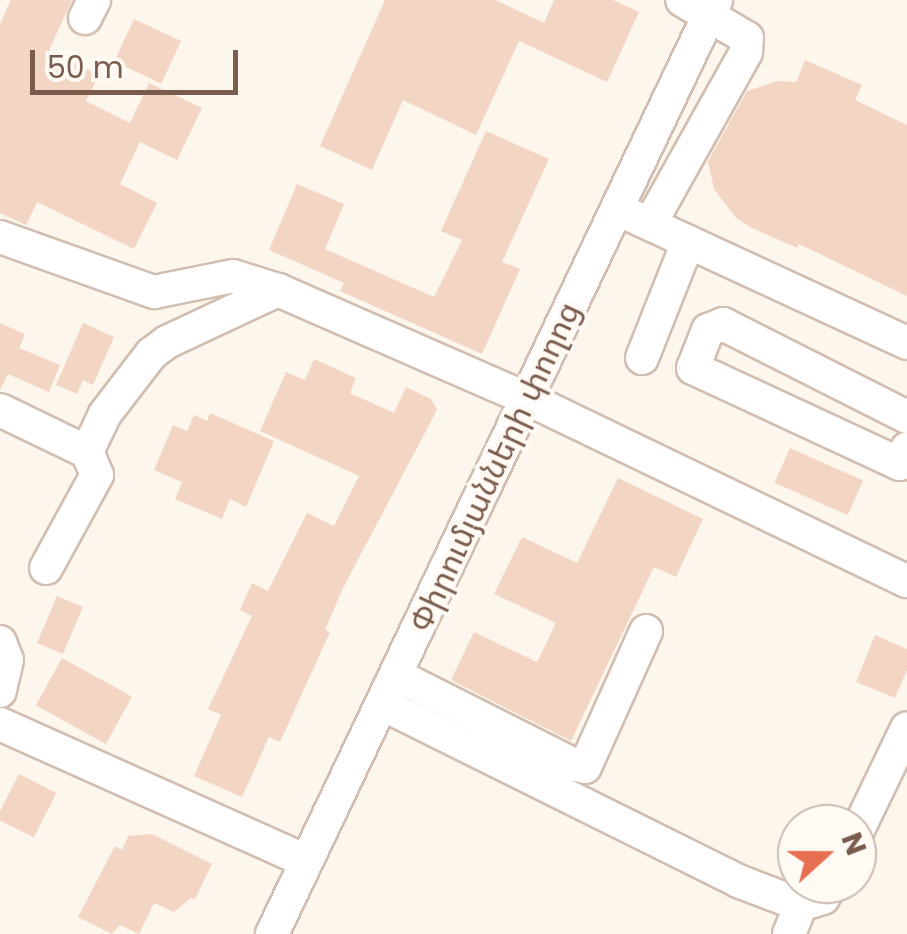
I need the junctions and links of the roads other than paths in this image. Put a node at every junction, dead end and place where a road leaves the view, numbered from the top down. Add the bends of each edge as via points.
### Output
1 (702, 5) edge
2 (617, 209) junction
3 (650, 224) junction
4 (0, 238) edge
5 (688, 242) junction
6 (278, 290) junction
7 (907, 343) edge
8 (642, 358) dead end
9 (528, 399) junction
10 (0, 410) edge
11 (907, 417) edge
12 (907, 449) edge
13 (87, 452) junction
14 (46, 568) dead end
15 (907, 581) edge
16 (646, 632) dead end
17 (0, 642) edge
18 (389, 689) junction
19 (0, 691) edge
20 (0, 724) edge
21 (907, 728) edge
22 (870, 804) edge
23 (306, 861) junction
24 (816, 904) edge
25 (795, 920) edge
26 (272, 934) edge

1 - 2 street, Փիրումյանների փողոց
1 - 3 street via 746,38 746,52
2 - 3 street
2 - 9 street, Փիրումյանների փողոց
3 - 5 street
4 - 6 street via 154,292 233,276
5 - 7 street
5 - 8 street
6 - 9 street
6 - 13 street via 151,354 105,414
9 - 15 street
9 - 18 street, Փիրումյանների փողոց
10 - 13 street
11 - 12 street via 723,324 708,330 692,368 900,464
13 - 14 street via 97,474
16 - 18 street via 585,767
17 - 19 street via 7,660
18 - 23 street, Փիրումյանների փողոց
18 - 25 street via 738,881
20 - 23 street
21 - 22 street
23 - 26 street, Փիրումյանների փողոց
24 - 25 street

